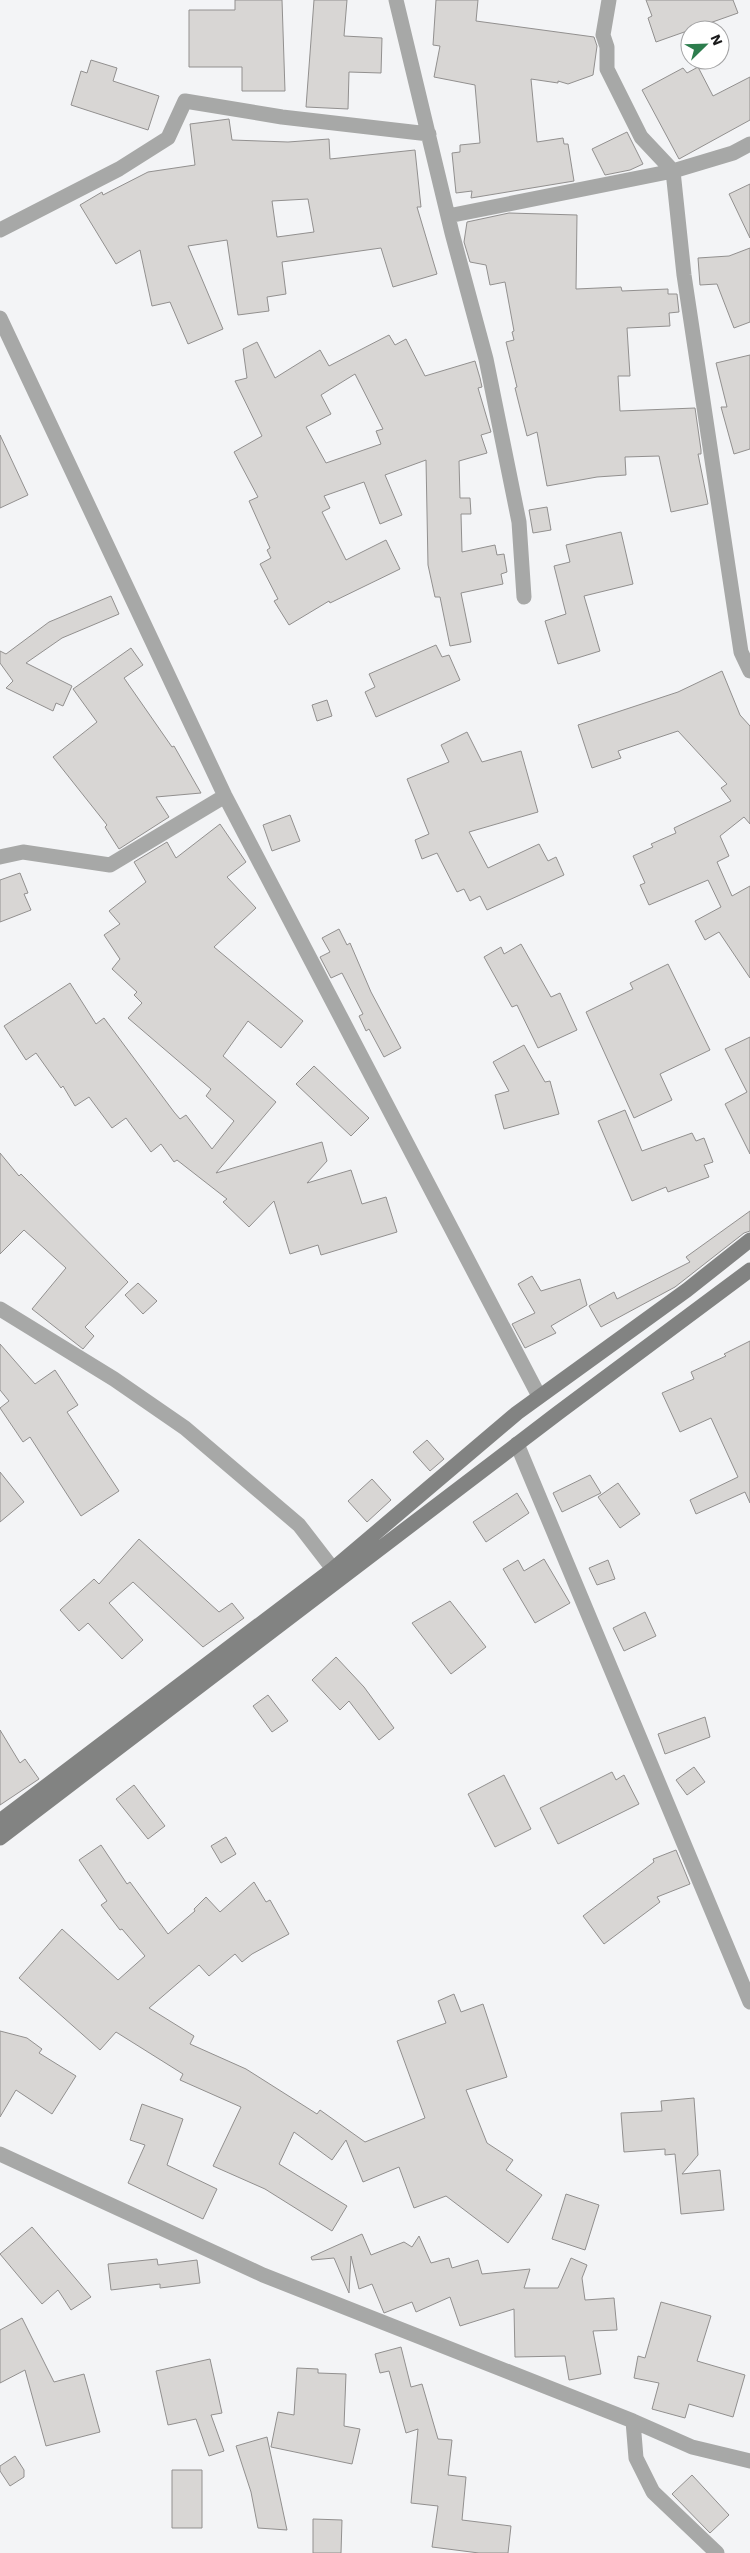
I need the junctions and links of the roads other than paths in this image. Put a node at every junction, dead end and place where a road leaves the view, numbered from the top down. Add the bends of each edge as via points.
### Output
1 (396, 0) edge
2 (609, 0) edge
3 (429, 134) junction
4 (750, 144) edge
5 (673, 171) junction
6 (448, 216) junction
7 (0, 230) edge
8 (0, 318) edge
9 (524, 597) dead end
10 (750, 671) edge
11 (224, 796) junction
12 (0, 856) edge
13 (750, 1240) edge
14 (750, 1270) edge
15 (687, 1290) junction
16 (701, 1308) junction
17 (0, 1309) edge
18 (540, 1396) junction
19 (517, 1444) junction
20 (333, 1569) junction
21 (0, 1821) edge
22 (0, 1838) edge
23 (750, 2002) edge
24 (0, 2154) edge
25 (632, 2421) junction
26 (750, 2461) edge
27 (717, 2553) edge

1 - 3 street
2 - 5 street via 603,35 607,47 607,69 640,138
3 - 6 street
3 - 7 street via 282,117 185,101 168,138 120,168
4 - 5 street via 733,153
5 - 6 street
5 - 10 street via 684,275 721,531 742,652
6 - 9 street via 486,359 517,512
8 - 11 street
11 - 12 street via 110,866 23,852
11 - 18 street
13 - 15 street
14 - 16 street
15 - 16 street
15 - 18 street
16 - 19 street
17 - 20 street via 114,1378 185,1428 299,1524
18 - 20 street
19 - 22 street
19 - 23 street
20 - 21 street
24 - 25 street via 263,2275
25 - 26 street via 692,2447
25 - 27 street via 636,2458 653,2492

